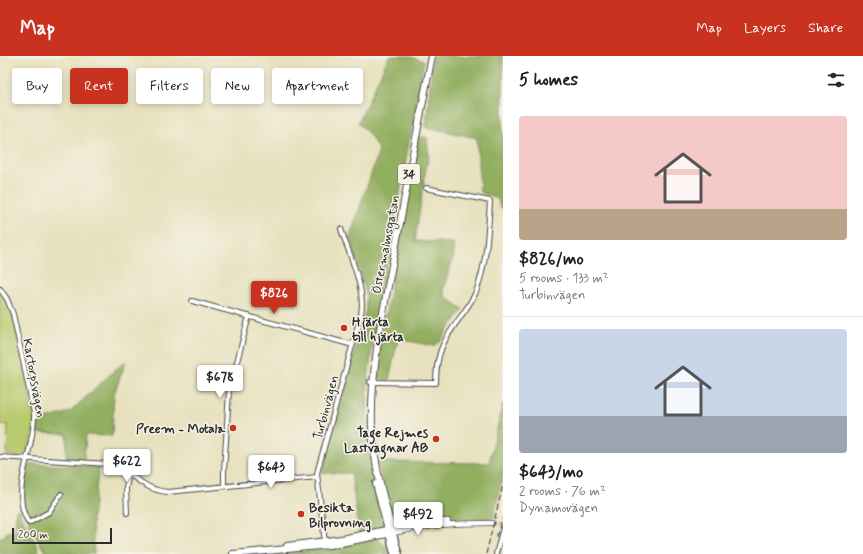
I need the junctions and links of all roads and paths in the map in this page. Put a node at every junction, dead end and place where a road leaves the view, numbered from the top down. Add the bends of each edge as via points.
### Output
1 (428, 56) edge
2 (432, 56) edge
3 (426, 188) dead end
4 (341, 229) dead end
5 (0, 289) edge
6 (192, 301) dead end
7 (249, 316) junction
8 (353, 345) junction
9 (372, 382) junction
10 (0, 457) edge
11 (27, 460) junction
12 (129, 474) junction
13 (317, 476) junction
14 (224, 486) junction
15 (61, 494) dead end
16 (127, 513) dead end
17 (492, 523) tunnel mouth
18 (503, 528) edge
19 (390, 532) junction
20 (325, 544) junction
21 (240, 553) edge
22 (233, 554) edge
23 (394, 554) edge
24 (399, 554) edge
25 (496, 554) edge

1 - 9 main road, Östermalmsgatan / 34 via 373,347
2 - 9 main road, Östermalmsgatan / 34
3 - 9 street via 490,201 486,248 480,278 469,306 442,347 437,362 436,383
4 - 8 street, Turbinvägen via 362,299
5 - 11 street, Kartorpsvägen via 13,314 34,413
6 - 7 street
7 - 8 street
7 - 14 street via 229,392
8 - 13 street, Turbinvägen
9 - 19 main road, Östermalmsgatan / 34 via 375,458
10 - 11 street
11 - 12 street via 108,464
11 - 15 street, Kartorpsvägen via 21,497 22,510 29,523 49,512
12 - 14 street via 146,487 163,492
12 - 16 street via 126,488
13 - 14 street
13 - 20 street, Turbinvägen
17 - 19 street via 459,523
18 - 25 street
19 - 20 main road
19 - 23 main road, Östermalmsgatan
19 - 24 main road, Östermalmsgatan
20 - 21 main road
21 - 22 main road

